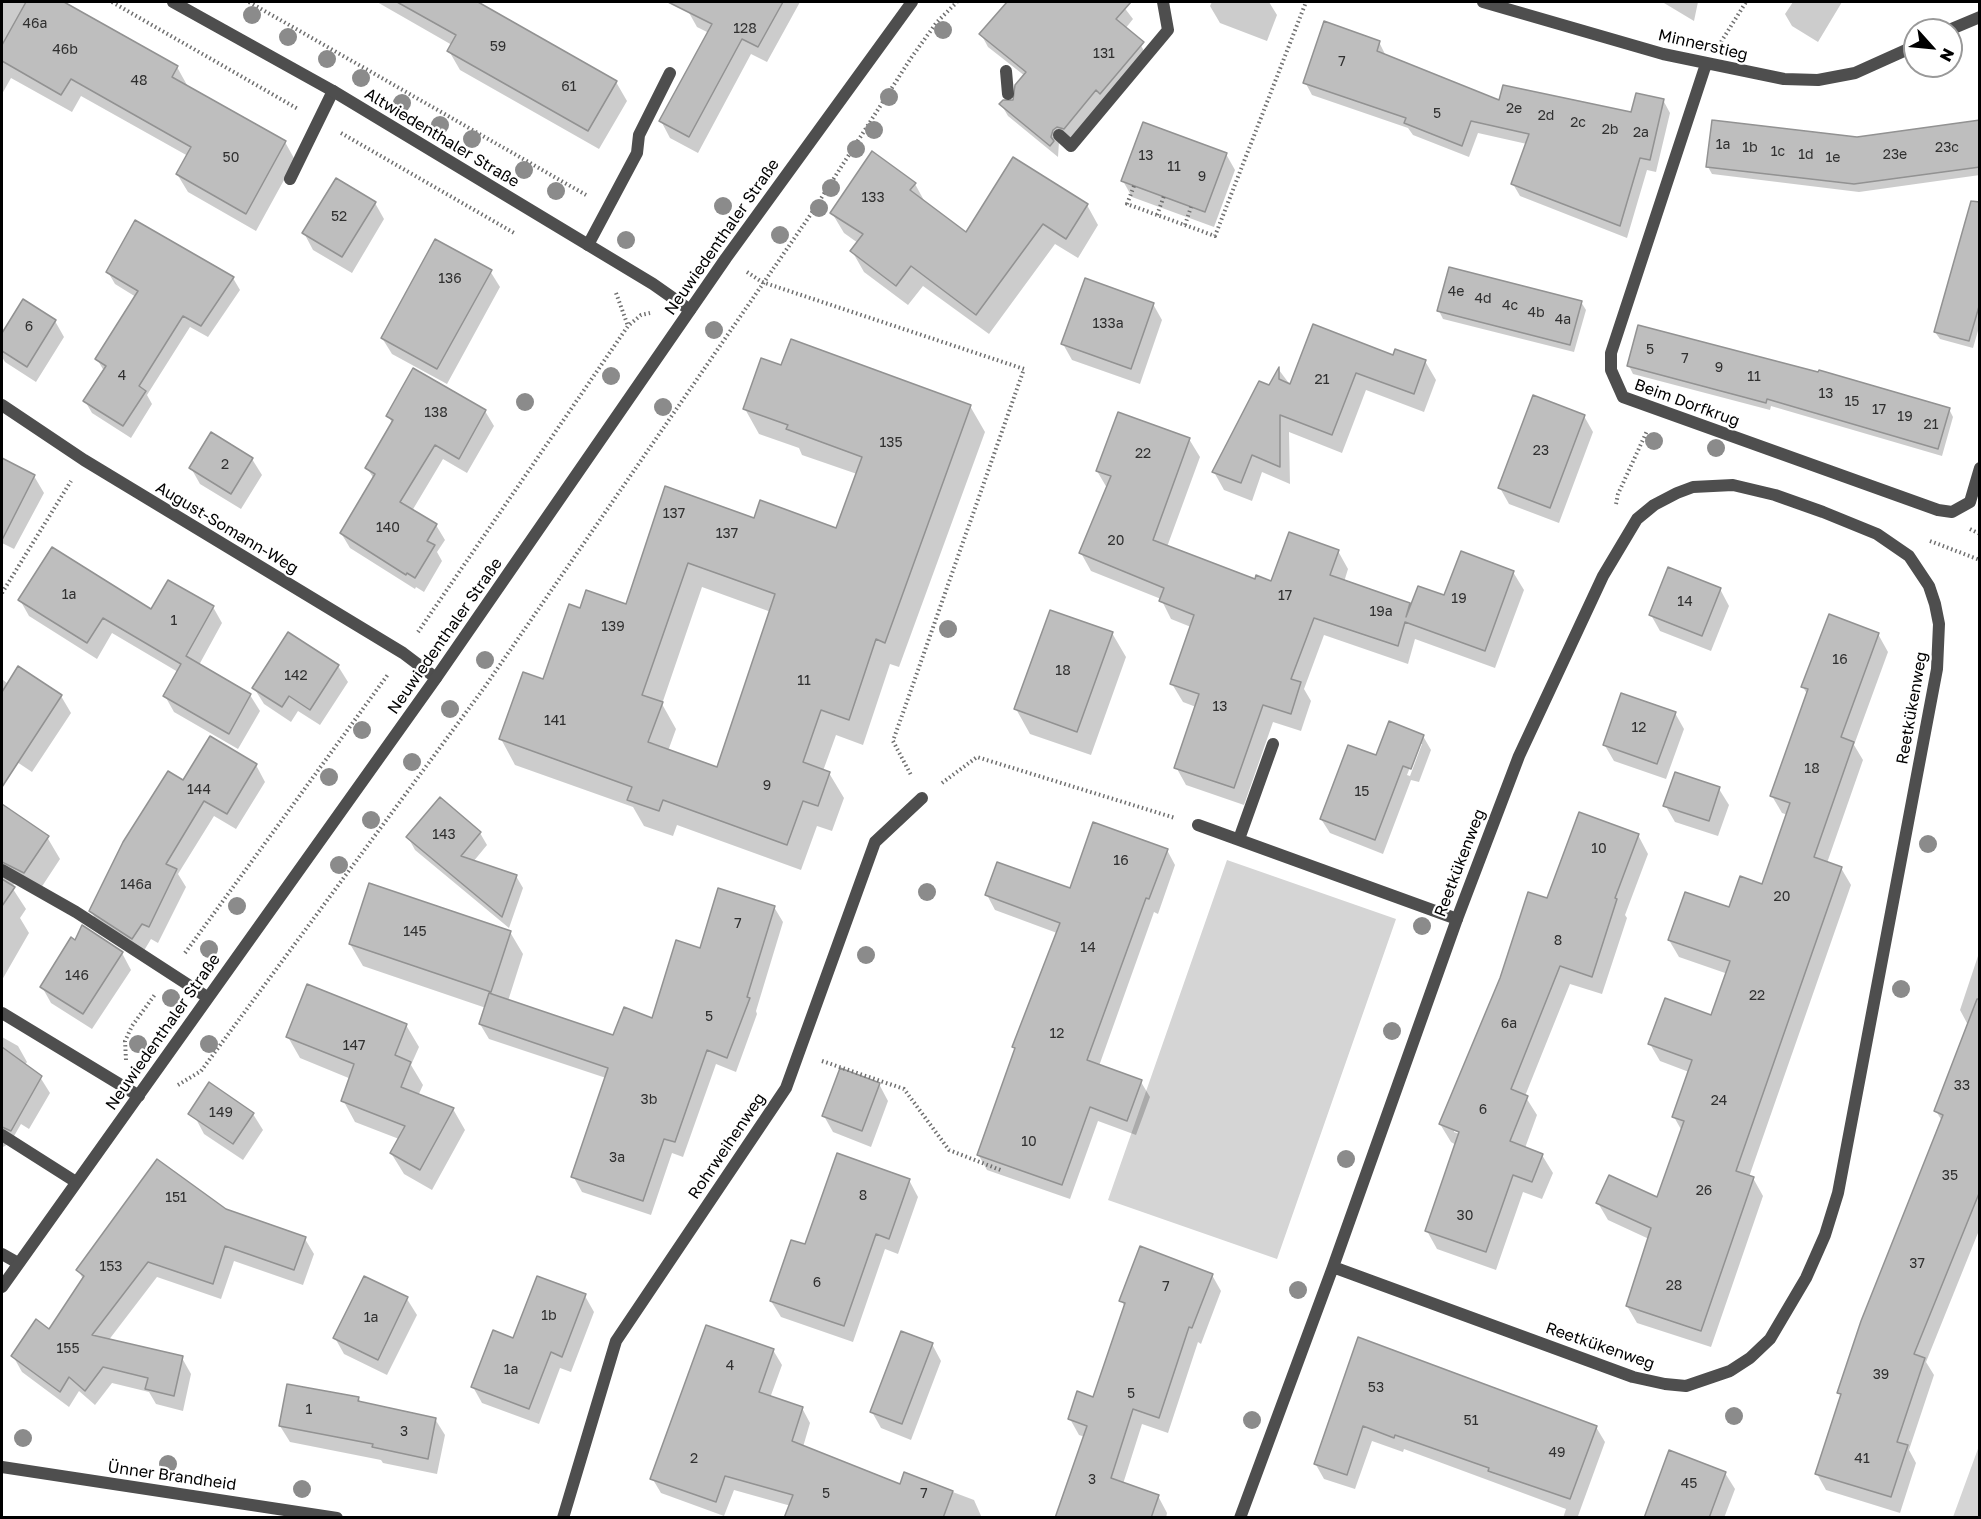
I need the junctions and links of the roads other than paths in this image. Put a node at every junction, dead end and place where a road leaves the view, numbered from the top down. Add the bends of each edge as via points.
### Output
1 (173, 2) edge
2 (912, 2) edge
3 (1163, 2) edge
4 (1484, 2) edge
5 (1980, 16) edge
6 (1963, 24) edge
7 (1903, 51) edge
8 (1706, 64) junction
9 (1006, 71) dead end
10 (670, 73) dead end
11 (333, 91) junction
12 (1008, 94) dead end
13 (1059, 135) dead end
14 (290, 179) dead end
15 (588, 245) junction
16 (690, 310) junction
17 (2, 405) edge
18 (1980, 468) edge
19 (436, 678) junction
20 (1273, 744) dead end
21 (922, 798) road end
22 (1198, 825) road end
23 (1239, 839) junction
24 (2, 870) edge
25 (1456, 919) junction
26 (207, 997) junction
27 (2, 1013) edge
28 (139, 1096) junction
29 (2, 1135) edge
30 (76, 1182) junction
31 (2, 1254) edge
32 (18, 1263) junction
33 (1333, 1266) junction
34 (2, 1287) edge
35 (2, 1467) edge
36 (330, 1517) edge
37 (562, 1518) edge
38 (1240, 1518) edge

1 - 11 street, Altwiedenthaler Straße
2 - 16 street, Neuwiedenthaler Straße
3 - 13 street via 1168,30 1071,146
4 - 8 street, Minnerstieg
5 - 6 street
7 - 8 street, Minnerstieg via 1855,73 1818,80 1784,79
8 - 18 street, Beim Dorfkrug via 1611,353 1611,370 1623,397 1938,510 1952,512 1970,502
9 - 12 street
10 - 15 street via 639,135 637,153
11 - 14 street
11 - 15 street, Altwiedenthaler Straße
15 - 16 street, Altwiedenthaler Straße
16 - 19 street, Neuwiedenthaler Straße
17 - 19 street, August-Somann-Weg via 84,460 403,653
19 - 26 street, Neuwiedenthaler Straße
20 - 23 street
21 - 37 street, Rohrweihenweg via 875,842 786,1088 616,1341
22 - 23 street
23 - 25 street
24 - 26 street
25 - 33 street, Reetkükenweg
25 - 33 street, Reetkükenweg via 1519,756 1603,576 1637,519 1654,505 1693,487 1733,485 1754,489 1877,534 1909,556 1929,586 1940,624 1937,669 1838,1193 1806,1278 1770,1339 1730,1371 1686,1386 1665,1384 1633,1377
26 - 28 street, Neuwiedenthaler Straße
27 - 28 street
28 - 30 street, Neuwiedenthaler Straße
29 - 30 street
30 - 32 street, Neuwiedenthaler Straße
31 - 32 street
32 - 34 street, Neuwiedenthaler Straße
33 - 38 street, Reetkükenweg
35 - 36 street, Ünner Brandheid

